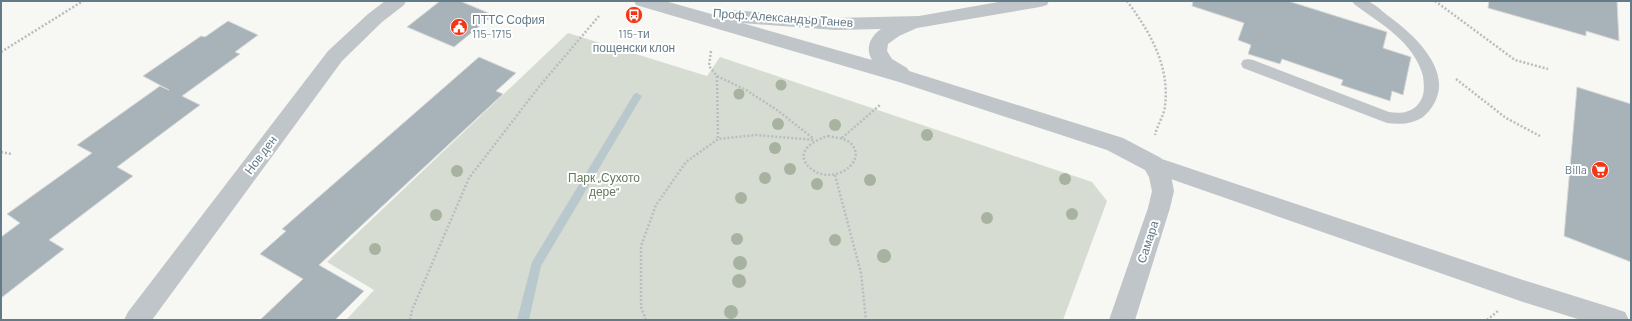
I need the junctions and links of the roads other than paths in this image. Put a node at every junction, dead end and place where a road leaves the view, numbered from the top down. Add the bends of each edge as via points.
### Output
1 (398, 1) edge
2 (643, 1) edge
3 (1040, 1) edge
4 (1359, 1) edge
5 (668, 9) junction
6 (919, 22) junction
7 (1248, 64) dead end
8 (906, 77) junction
9 (1153, 164) junction
10 (137, 320) edge
11 (1122, 320) edge
12 (1616, 320) edge

1 - 10 street, Нов ден via 375,18 335,56
2 - 5 street
3 - 6 street, Проф. Александър Танев
4 - 7 lane via 1409,39 1427,65 1432,86 1431,96 1418,114 1410,118 1387,118
5 - 6 street, Проф. Александър Танев via 751,19 827,23
5 - 8 street
6 - 8 street via 897,28 879,43 878,54 885,64
8 - 9 street via 1115,144
9 - 11 street, Самара via 1160,176 1163,191
9 - 12 street via 1523,291

